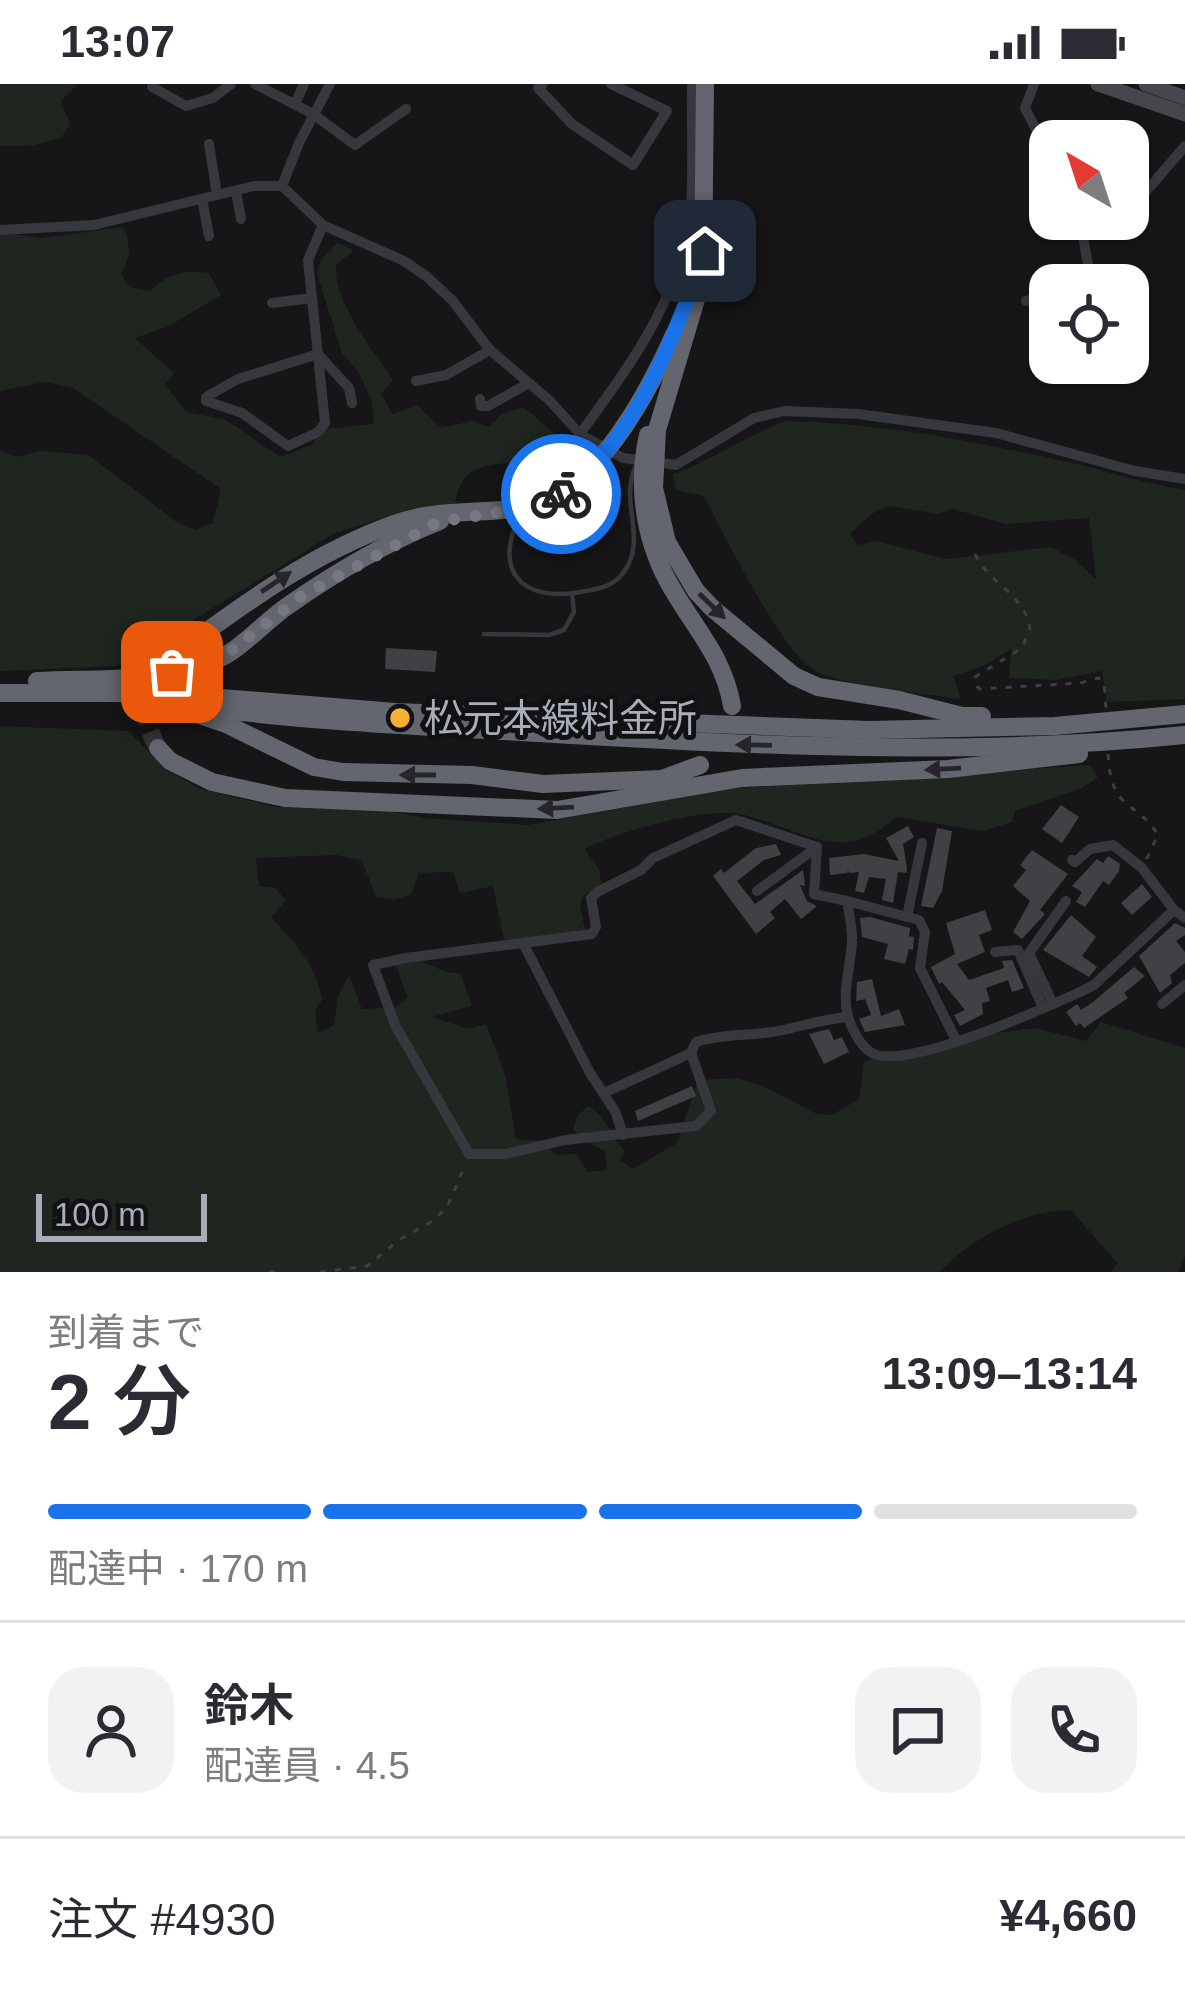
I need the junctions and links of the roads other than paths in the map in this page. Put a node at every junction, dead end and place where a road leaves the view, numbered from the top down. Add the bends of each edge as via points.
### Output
1 (231, 84) edge
2 (255, 84) edge
3 (304, 84) edge
4 (330, 84) edge
5 (543, 84) edge
6 (611, 84) edge
7 (692, 84) edge
8 (705, 84) edge
9 (1034, 84) edge
10 (1098, 84) edge
11 (1146, 84) edge
12 (152, 87) dead end
13 (1185, 98) edge
14 (692, 100) junction
15 (295, 104) junction
16 (406, 109) dead end
17 (667, 111) junction
18 (313, 114) junction
19 (1185, 114) edge
20 (1031, 120) edge
21 (209, 145) dead end
22 (1185, 146) edge
23 (282, 186) junction
24 (1149, 188) edge
25 (236, 190) junction
26 (217, 195) junction
27 (202, 199) junction
28 (241, 219) dead end
29 (322, 225) junction
30 (0, 230) edge
31 (209, 236) dead end
32 (705, 251) junction
33 (312, 298) junction
34 (1029, 300) edge
35 (1026, 301) dead end
36 (272, 303) dead end
37 (682, 341) junction
38 (490, 350) junction
39 (318, 354) junction
40 (416, 381) dead end
41 (529, 383) junction
42 (480, 399) dead end
43 (352, 403) dead end
44 (580, 434) junction
45 (644, 450) junction
46 (1185, 479) edge
47 (514, 509) junction
48 (572, 593) junction
49 (484, 634) dead end
50 (181, 650) tunnel mouth
51 (0, 682) edge
52 (106, 692) junction
53 (0, 693) edge
54 (156, 700) junction
55 (732, 706) dead end
56 (1176, 715) edge
57 (1185, 739) edge
58 (158, 748) dead end
59 (700, 765) dead end
60 (922, 843) dead end
61 (817, 847) junction
62 (1072, 860) dead end
63 (757, 891) dead end
64 (847, 901) junction
65 (1066, 901) dead end
66 (1180, 914) edge
67 (907, 917) junction
68 (523, 943) junction
69 (995, 952) dead end
70 (1185, 986) edge
71 (1162, 1004) dead end
72 (1048, 1006) junction
73 (848, 1017) junction
74 (956, 1040) junction
75 (692, 1053) junction
76 (604, 1093) junction
77 (623, 1135) junction

1 - 12 street via 186,106
2 - 15 street
3 - 15 street
4 - 18 street
5 - 17 street via 538,88 572,124 632,165
6 - 17 street
7 - 14 street
8 - 32 highway
9 - 20 street via 1025,108
10 - 19 main road
11 - 13 main road
14 - 17 street
14 - 44 street via 682,259 647,339
15 - 18 street
16 - 18 street via 356,145
18 - 23 street
21 - 26 street
22 - 24 street
23 - 25 street
23 - 29 street
25 - 26 street
25 - 28 street
26 - 27 street
27 - 30 street via 94,226
27 - 31 street
29 - 33 street via 308,260
29 - 38 street via 426,276
32 - 37 highway
32 - 47 highway via 670,343 611,443 572,486
33 - 36 street
33 - 39 street
34 - 35 street
37 - 45 highway
37 -> 56 highway via 657,430 655,488 667,542 712,608 794,676 962,716
38 - 40 street via 446,375
38 - 41 street
39 - 39 street via 325,422 296,446 206,401 238,379
39 - 43 street via 349,388
41 - 42 street via 488,406
41 - 44 street
44 - 46 street via 641,463 676,465 754,418 858,414 996,433
45 - 48 lane via 630,478 633,558 609,585
45 - 55 highway via 646,517 659,562 721,664
47 - 48 lane via 514,575 536,593
50 -> 47 highway via 328,551 399,522
47 - 51 highway via 438,522 400,540 300,597 211,662 147,677
48 - 49 lane via 574,612 564,629
52 - 53 highway
52 - 54 highway
52 - 56 highway via 868,730
57 -> 54 highway via 955,748 700,743 290,719
59 -> 54 highway via 662,779 543,784 343,772
57 -> 58 highway via 948,770 742,778 557,810 285,798 212,782
60 - 67 street
61 - 63 street
61 - 64 street via 814,894
61 - 68 street via 726,821 594,894 596,932
62 - 66 street via 1113,845
64 - 67 street
64 - 73 street
65 - 72 street via 1029,953
66 - 72 street via 1094,985
67 - 74 street via 925,932 920,968
68 - 76 street
68 - 77 street via 374,965 395,1025 469,1154
69 - 72 street via 1018,950
70 - 71 street
72 - 74 street
73 - 74 street via 873,1054 912,1054
73 - 75 street via 708,1038
75 - 76 street
75 - 77 street via 709,1096 706,1119
76 - 77 street

